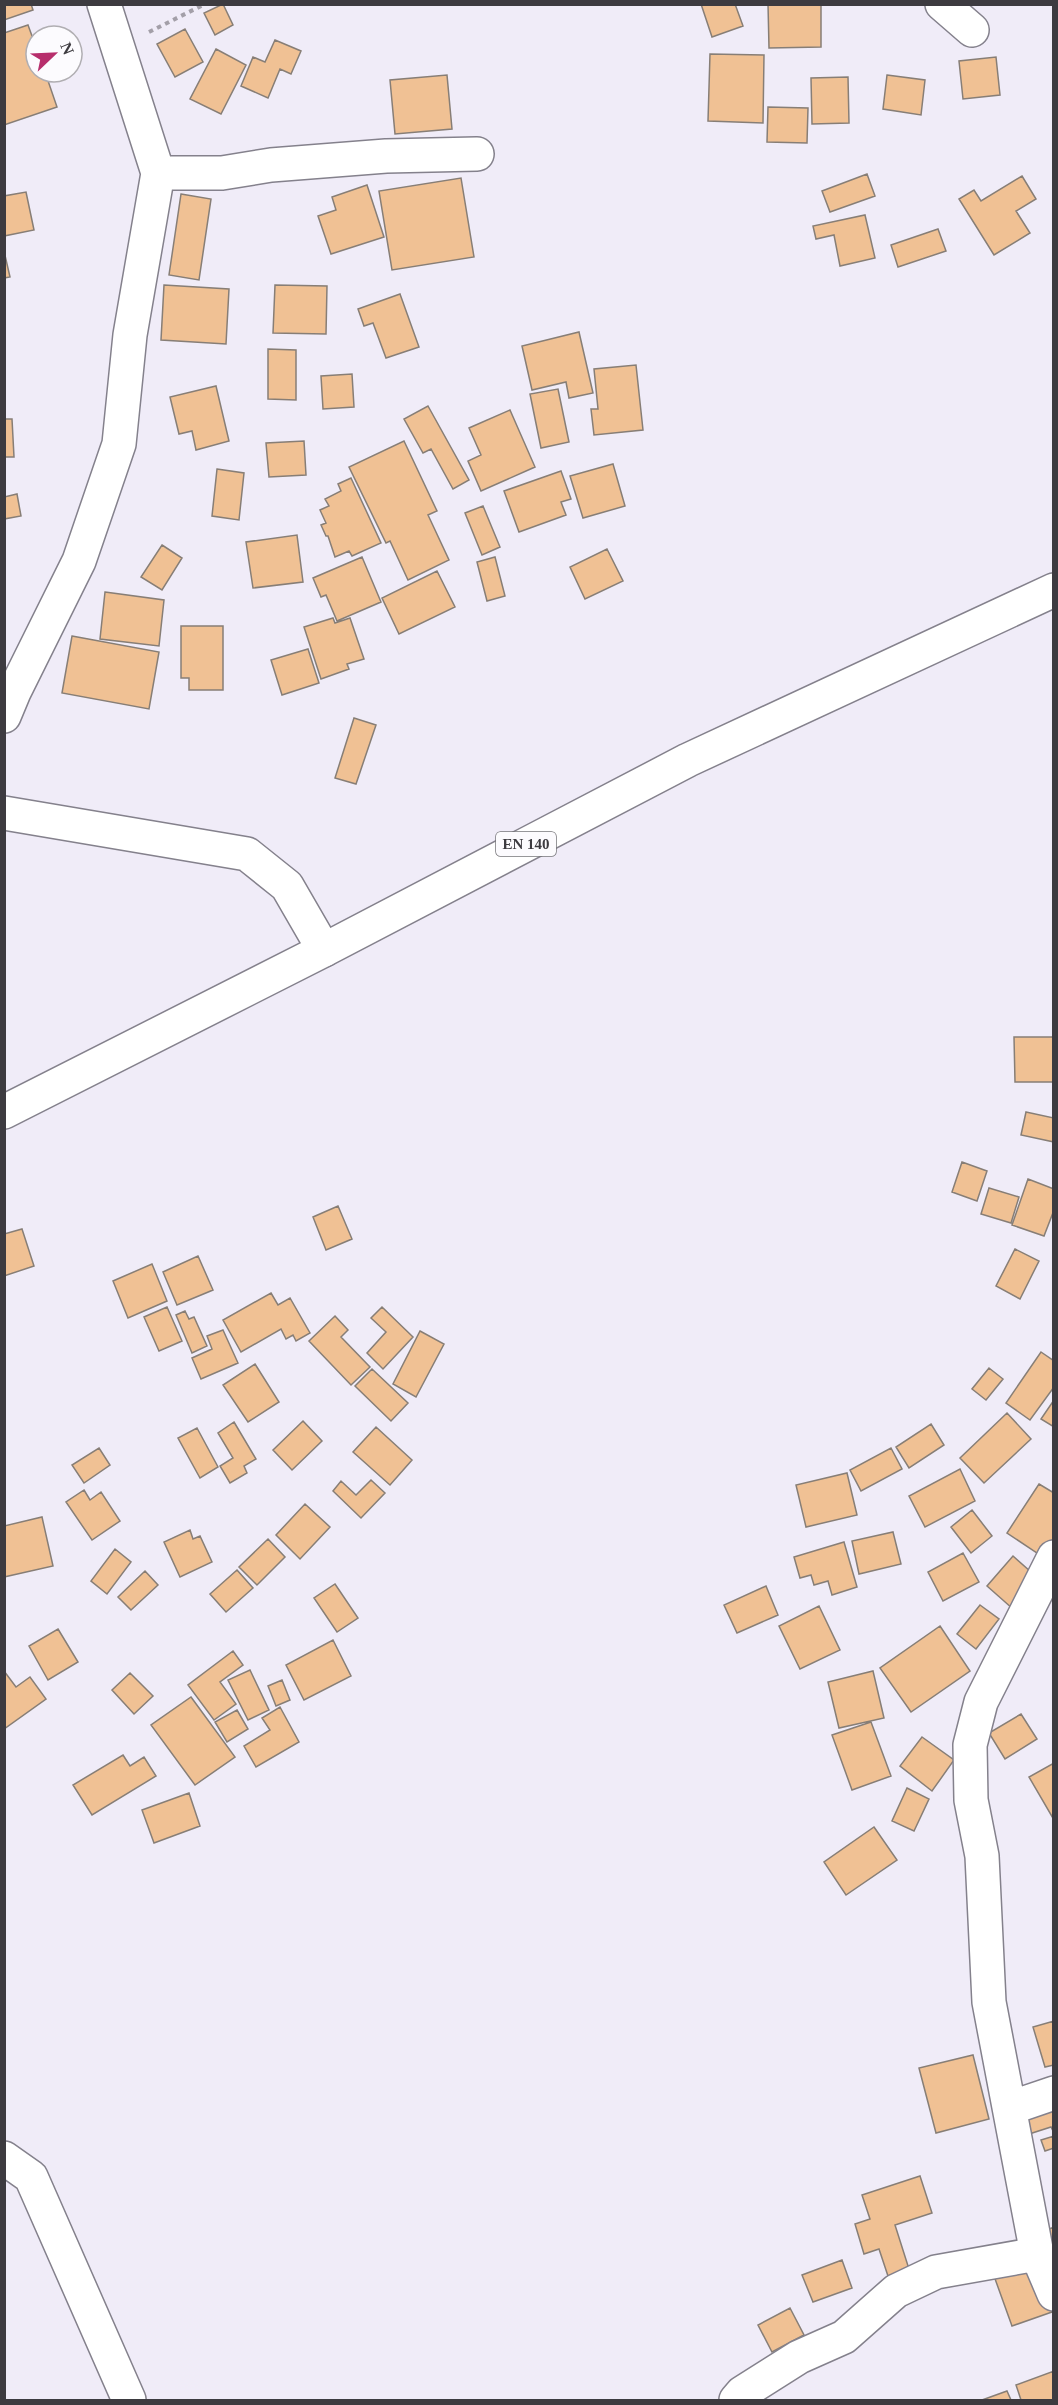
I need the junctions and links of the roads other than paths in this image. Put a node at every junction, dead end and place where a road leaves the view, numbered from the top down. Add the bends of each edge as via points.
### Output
1 (104, 4) edge
2 (942, 4) edge
3 (972, 30) dead end
4 (477, 154) dead end
5 (158, 173) junction
6 (1053, 590) edge
7 (4, 716) edge
8 (4, 813) edge
9 (324, 950) junction
10 (4, 1112) edge
11 (1053, 1557) edge
12 (1053, 2093) edge
13 (1010, 2108) junction
14 (4, 2158) edge
15 (1037, 2254) junction
16 (1053, 2294) edge
17 (129, 2400) edge
18 (736, 2400) edge

1 - 5 street
2 - 3 street
4 - 5 street via 386,156 222,173
5 - 7 street via 130,335 119,444 79,561
6 - 9 street, EN 140 via 687,760
8 - 9 street via 248,854 287,886
9 - 10 street, EN 140
11 - 13 street via 981,1702 970,1745 971,1800 982,1856 989,2002
12 - 13 street
13 - 15 street
14 - 17 street via 31,2177
15 - 16 street
15 - 18 street via 936,2272 896,2291 844,2337 799,2357

